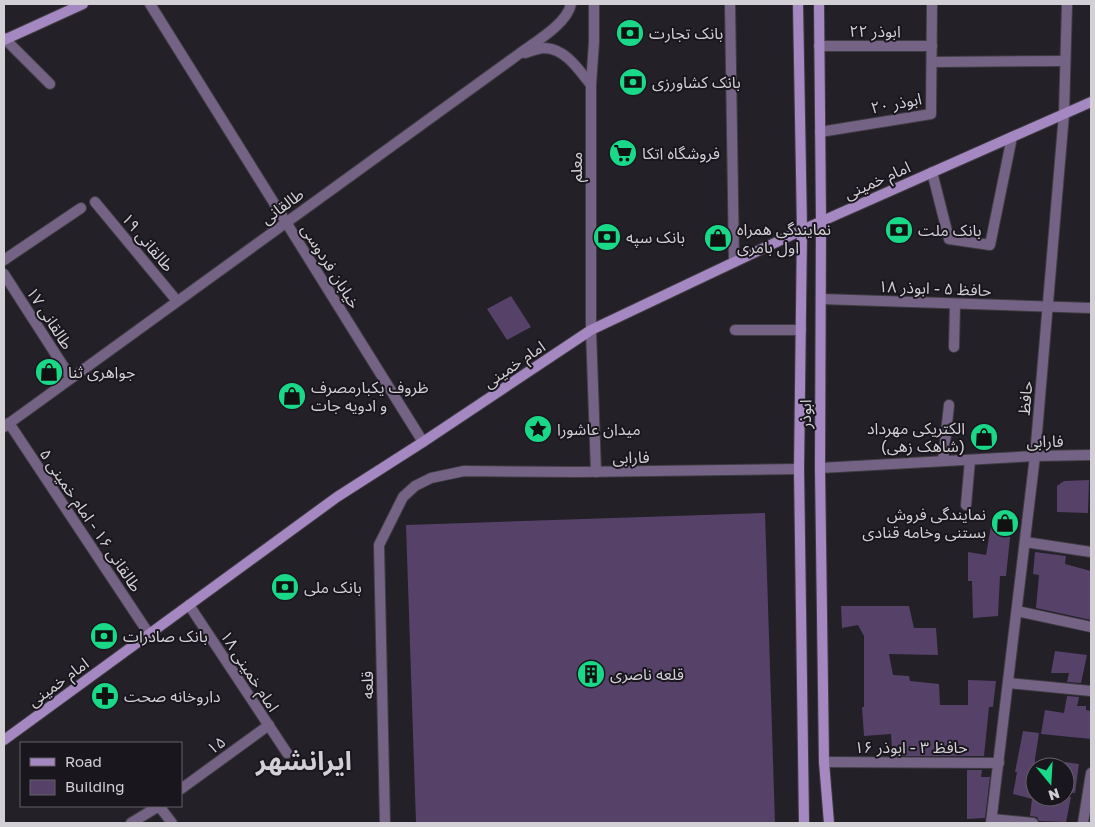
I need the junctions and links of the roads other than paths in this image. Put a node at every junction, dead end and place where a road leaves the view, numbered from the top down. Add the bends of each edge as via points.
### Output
1 (83, 4) edge
2 (150, 4) edge
3 (571, 4) edge
4 (594, 4) edge
5 (730, 4) edge
6 (798, 4) edge
7 (819, 4) edge
8 (932, 4) edge
9 (1067, 4) edge
10 (4, 39) edge
11 (819, 46) junction
12 (932, 46) junction
13 (519, 54) junction
14 (932, 62) junction
15 (1065, 62) junction
16 (50, 84) dead end
17 (591, 85) junction
18 (1091, 102) edge
19 (1064, 114) junction
20 (820, 132) junction
21 (1012, 137) junction
22 (932, 172) junction
23 (95, 202) dead end
24 (81, 208) dead end
25 (821, 221) junction
26 (286, 222) junction
27 (802, 230) junction
28 (4, 260) edge
29 (734, 262) junction
30 (4, 274) edge
31 (821, 299) junction
32 (178, 301) junction
33 (954, 304) junction
34 (1048, 306) junction
35 (1091, 308) edge
36 (591, 330) junction
37 (735, 330) dead end
38 (801, 330) junction
39 (954, 347) dead end
40 (71, 378) junction
41 (949, 406) dead end
42 (6, 425) edge
43 (424, 442) junction
44 (1035, 456) junction
45 (1091, 456) edge
46 (970, 460) junction
47 (943, 461) junction
48 (820, 468) junction
49 (800, 469) junction
50 (596, 472) junction
51 (966, 505) dead end
52 (1025, 542) junction
53 (379, 545) joint
54 (1091, 552) edge
55 (189, 605) junction
56 (1017, 612) junction
57 (1091, 626) edge
58 (149, 634) junction
59 (1008, 683) junction
60 (1091, 691) edge
61 (269, 725) junction
62 (4, 740) edge
63 (287, 753) dead end
64 (824, 762) junction
65 (999, 763) junction
66 (1091, 773) edge
67 (182, 788) edge
68 (157, 807) edge
69 (160, 807) edge
70 (992, 821) edge
71 (131, 823) edge
72 (172, 823) edge
73 (386, 823) edge
74 (804, 823) edge
75 (829, 823) edge
76 (1033, 823) edge
77 (1083, 823) edge

1 - 10 main road
2 - 26 street, خیابان فردوسی
3 - 13 street, طالقانی via 559,24
4 - 17 street, معلم
5 - 29 street
6 - 27 main road, ابوذر
7 - 11 main road, ابوذر
8 - 12 street, ابوذر ۲۰
9 - 15 street, حافظ
10 - 16 street
11 - 12 street, ابوذر ۲۲
11 - 20 main road, ابوذر
12 - 14 street, ابوذر ۲۰
13 - 17 street via 544,48 558,52 571,60
13 - 26 street, طالقانی
14 - 15 street
14 - 20 street, ابوذر ۲۰ via 931,114
15 - 19 street, حافظ
17 - 36 street, معلم
18 - 19 main road, امام خمینی
19 - 21 main road, امام خمینی
19 - 34 street, حافظ
20 - 25 main road, ابوذر
21 - 22 main road, امام خمینی
21 - 22 street via 990,245 949,239
22 - 25 main road, امام خمینی
23 - 32 street, طالقانی ۱۹
24 - 28 street
25 - 27 main road, امام خمینی
25 - 31 main road, ابوذر
26 - 32 street, طالقانی
26 - 43 street, خیابان فردوسی
27 - 29 main road, امام خمینی
27 - 38 main road, ابوذر
29 - 36 main road, امام خمینی
30 - 40 street, طالقانی ۱۷
31 - 33 street, حافظ ۵ - ابوذر ۱۸
31 - 48 main road, ابوذر
32 - 40 street, طالقانی
33 - 34 street, حافظ ۵ - ابوذر ۱۸
33 - 39 street
34 - 35 street, حافظ ۵ - ابوذر ۱۸
34 - 44 street, حافظ
36 - 43 main road, امام خمینی
36 - 50 street, معلم
37 - 38 street
38 - 49 main road, ابوذر
40 - 42 street, طالقانی
41 - 47 street
42 - 58 street, طالقانی ۱۶ - امام خمینی ۵
43 - 55 main road, امام خمینی via 337,497
44 - 45 street, فارابی
44 - 46 street, فارابی
44 - 52 street, حافظ
46 - 47 street, فارابی
46 - 51 street
47 - 48 street, فارابی
48 - 64 main road, ابوذر
49 - 50 street, فارابی
49 - 74 main road, ابوذر
50 - 53 street, فارابی via 464,471 431,478 403,497
52 - 54 street
52 - 56 street, حافظ
53 - 73 street, قلعه
55 - 58 main road, امام خمینی
55 - 61 street, امام خمینی ۱۸
56 - 57 street
56 - 59 street, حافظ
58 - 62 main road, امام خمینی
59 - 60 street
59 - 65 street, حافظ
61 - 63 street, امام خمینی ۱۸
61 - 67 street, ۱۵
64 - 65 street, حافظ ۳ - ابوذر ۱۶
64 - 75 main road, ابوذر
65 - 70 street, حافظ
66 - 77 street
68 - 71 street
69 - 72 street
70 - 76 street

